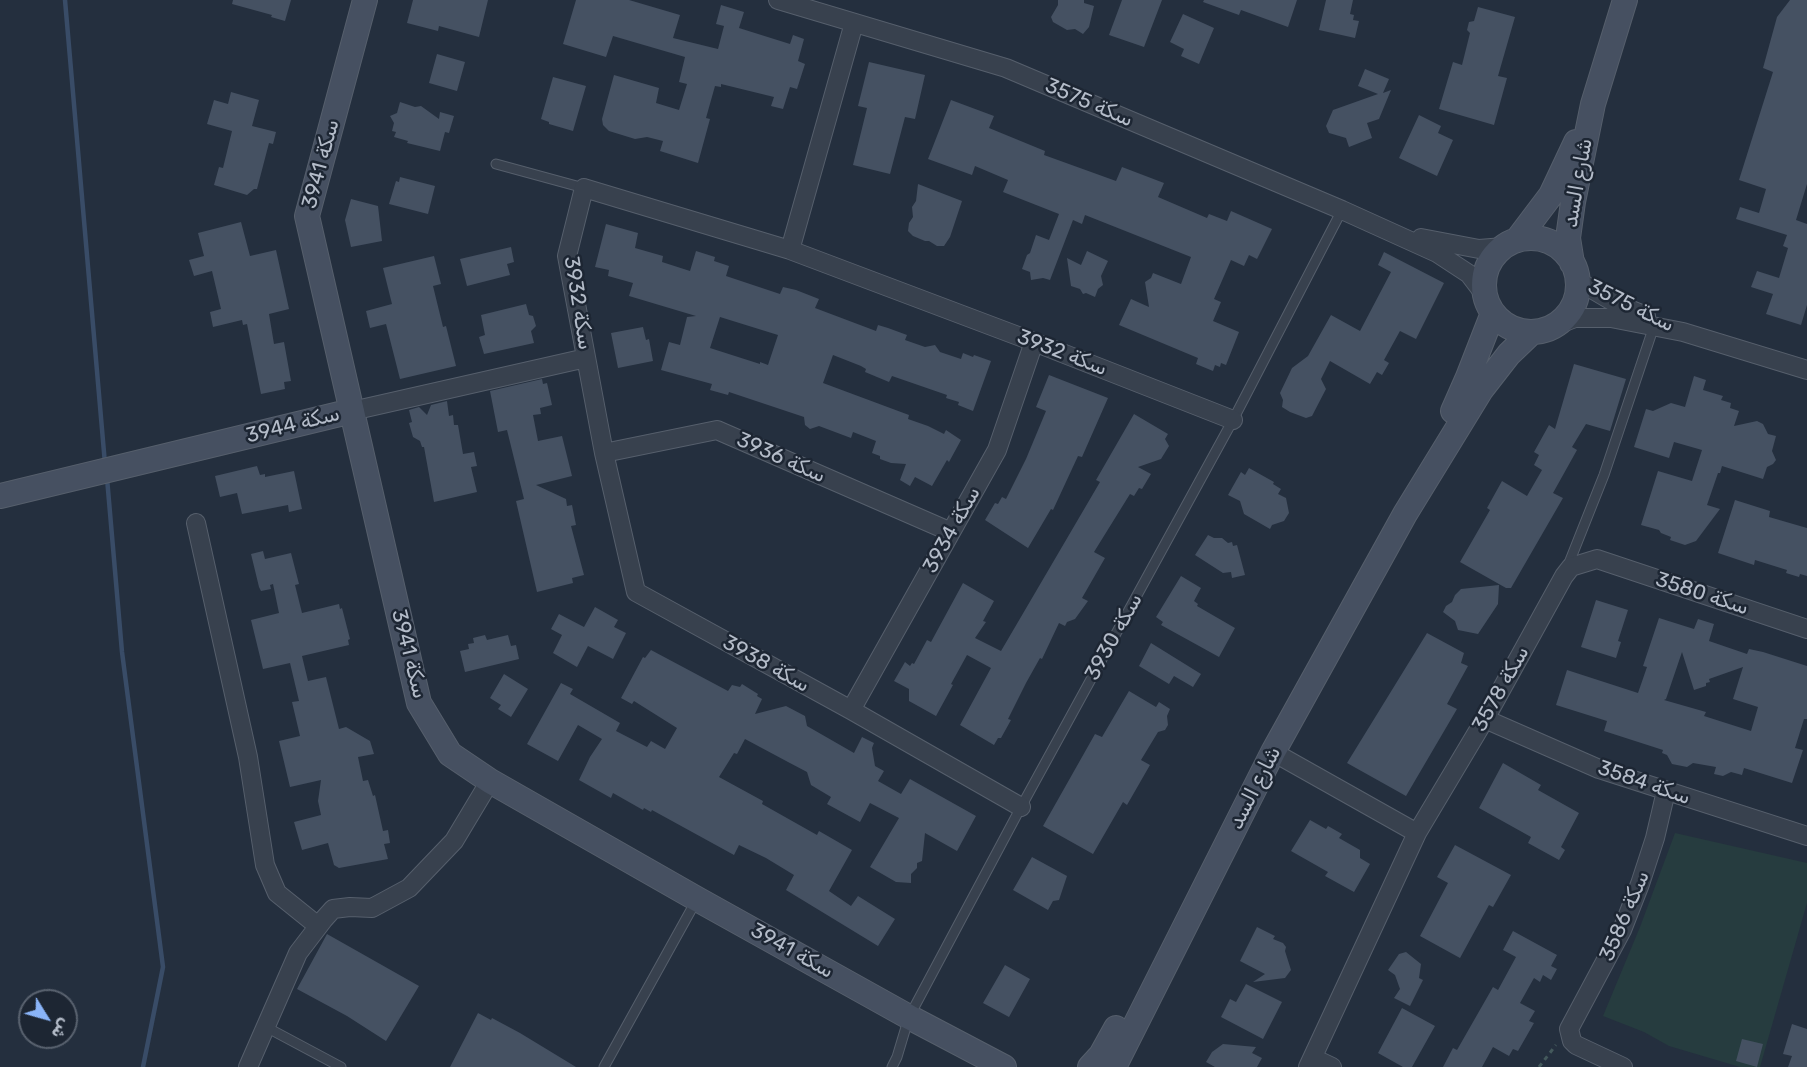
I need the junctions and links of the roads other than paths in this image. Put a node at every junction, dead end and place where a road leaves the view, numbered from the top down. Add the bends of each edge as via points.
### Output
1 (365, 0) edge
2 (778, 0) edge
3 (1625, 0) edge
4 (854, 23) junction
5 (1593, 104) junction
6 (496, 164) dead end
7 (584, 188) junction
8 (1342, 210) junction
9 (1390, 231) junction
10 (1510, 244) junction
11 (790, 250) junction
12 (1575, 272) junction
13 (1489, 304) junction
14 (1654, 326) junction
15 (1543, 330) junction
16 (1683, 332) junction
17 (1034, 342) junction
18 (586, 358) junction
19 (1807, 370) edge
20 (352, 411) junction
21 (1233, 420) junction
22 (604, 453) junction
23 (0, 496) edge
24 (1406, 514) junction
25 (196, 523) dead end
26 (951, 532) junction
27 (1564, 576) junction
28 (1807, 628) edge
29 (851, 710) junction
30 (1485, 719) junction
31 (1273, 752) junction
32 (490, 781) junction
33 (1666, 791) junction
34 (1021, 807) junction
35 (1417, 833) junction
36 (1807, 836) edge
37 (697, 899) junction
38 (318, 926) junction
39 (1174, 946) junction
40 (909, 1017) junction
41 (266, 1027) junction
42 (1311, 1062) edge
43 (248, 1067) edge
44 (341, 1067) edge
45 (604, 1067) edge
46 (892, 1067) edge
47 (1004, 1067) edge
48 (1090, 1067) edge
49 (1114, 1067) edge
50 (1332, 1067) edge
51 (1623, 1067) edge

1 - 20 street, سكة 3941 via 307,216
2 - 4 street, سكة 3575
3 - 5 street, شارع السد
4 - 8 street, سكة 3575 via 1006,68
4 - 11 street
5 - 10 street, شارع السد via 1551,195
5 - 12 street, شارع السد via 1568,238
6 - 7 lane
7 - 11 street, سكة 3932
7 - 18 street, سكة 3932 via 567,256
8 - 9 street, سكة 3575
8 - 21 lane, سكة 3930
9 - 10 street, سكة 3575 via 1479,249
9 - 13 street, سكة 3575 via 1437,253 1469,274
10 - 12 street via 1543,239 1560,249
10 - 13 street via 1494,256 1487,268 1484,282
11 - 17 street, سكة 3932
12 - 15 street via 1577,294 1572,307 1564,318
12 - 16 street, سكة 3575 via 1617,304
13 - 15 street via 1503,323 1515,330
13 - 24 street, شارع السد via 1468,377
14 - 15 street, سكة 3575 via 1611,318 1575,318
14 - 16 street, سكة 3575
14 - 27 lane via 1604,475
15 - 24 street, شارع السد via 1509,354 1481,390
16 - 19 street, سكة 3575
17 - 21 street, سكة 3932
17 - 26 street, سكة 3934 via 997,450
18 - 20 street, سكة 3944
18 - 22 street, سكة 3932
20 - 23 street, سكة 3944
20 - 32 street, سكة 3941 via 419,703 450,754
21 - 34 lane, سكة 3930
22 - 26 street, سكة 3936 via 717,430
22 - 29 street, سكة 3938 via 636,592
24 - 31 street, شارع السد
25 - 38 street via 248,757 265,865 277,893
26 - 29 street, سكة 3934
27 - 28 street, سكة 3580 via 1571,567 1597,559
27 - 30 street, سكة 3578
29 - 34 street, سكة 3938
30 - 33 street, سكة 3584 via 1599,769
30 - 35 street, سكة 3578
31 - 35 street
31 - 39 street, شارع السد
32 - 37 street, سكة 3941
32 - 38 street via 454,841 409,888 372,909 333,909
33 - 36 street, سكة 3584
33 - 51 street, سكة 3586 via 1655,838 1622,930 1571,1023 1569,1035 1576,1045
34 - 40 lane, سكة 3930
35 - 42 street, سكة 3578
37 - 40 street, سكة 3941
37 - 45 lane
38 - 41 street via 298,953
39 - 48 street via 1141,981 1101,1055
39 - 49 street, شارع السد
40 - 46 lane, سكة 3930
40 - 47 street, سكة 3941
41 - 43 street
41 - 44 lane
42 - 50 street

